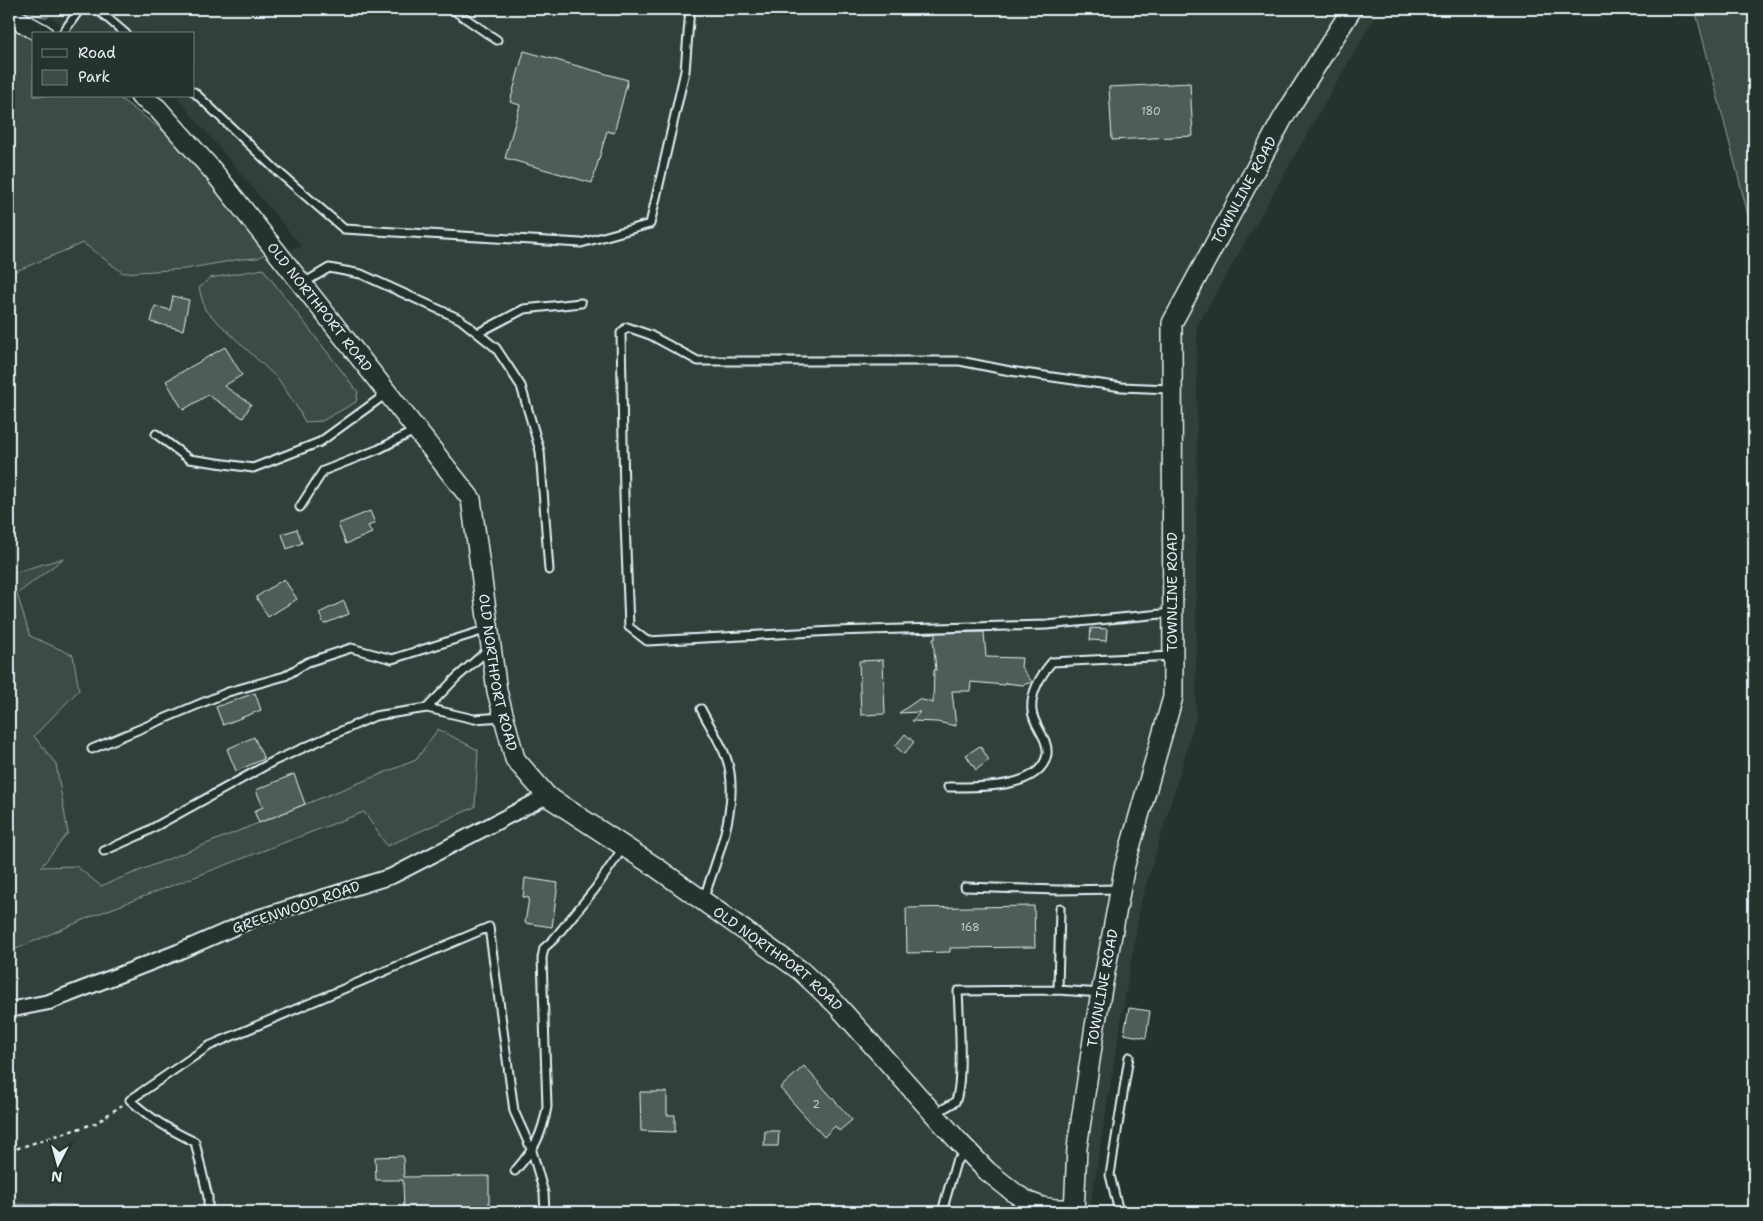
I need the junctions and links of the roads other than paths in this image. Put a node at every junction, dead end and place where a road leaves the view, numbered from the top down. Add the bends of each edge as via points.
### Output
1 (80, 9) edge
2 (97, 9) edge
3 (452, 9) edge
4 (690, 9) edge
5 (1352, 9) edge
6 (9, 15) edge
7 (39, 32) edge
8 (63, 32) edge
9 (124, 32) edge
10 (496, 40) dead end
11 (195, 93) edge
12 (143, 98) edge
13 (302, 284) junction
14 (581, 304) dead end
15 (478, 333) junction
16 (1172, 390) junction
17 (388, 393) junction
18 (417, 430) junction
19 (156, 434) dead end
20 (300, 507) dead end
21 (549, 570) dead end
22 (1172, 612) junction
23 (490, 638) junction
24 (1172, 656) junction
25 (427, 708) junction
26 (701, 709) dead end
27 (504, 717) junction
28 (92, 749) dead end
29 (948, 787) dead end
30 (547, 796) junction
31 (624, 847) junction
32 (104, 851) dead end
33 (965, 887) dead end
34 (1121, 889) junction
35 (703, 901) junction
36 (1060, 908) dead end
37 (1058, 990) junction
38 (1102, 993) junction
39 (9, 1010) edge
40 (1130, 1057) dead end
41 (934, 1114) junction
42 (532, 1151) junction
43 (968, 1151) junction
44 (516, 1171) dead end
45 (1016, 1194) junction
46 (1074, 1210) edge
47 (208, 1212) edge
48 (545, 1212) edge
49 (942, 1212) edge
50 (1030, 1212) edge
51 (1119, 1212) edge

1 - 8 lane
2 - 9 lane
3 - 10 lane
4 - 11 lane via 685,71 650,224 581,243 344,229
5 - 16 main road, TOWNLINE ROAD via 1283,118 1172,323
6 - 7 main road
12 - 13 main road, OLD NORTHPORT ROAD via 157,108 214,171
13 - 15 lane via 329,268 361,274 460,320
13 - 17 main road, OLD NORTHPORT ROAD
14 - 15 lane via 524,309
15 - 21 lane via 496,348 521,386 540,451
16 - 22 main road, TOWNLINE ROAD
16 - 22 lane via 1112,386 960,361 698,361 627,327 621,333 629,628 647,641 1046,625
17 - 18 main road, OLD NORTHPORT ROAD
17 - 19 lane via 320,442 253,468 189,459
18 - 20 lane via 323,471
18 - 23 main road, OLD NORTHPORT ROAD via 471,500
22 - 24 main road, TOWNLINE ROAD
23 - 25 lane
23 - 27 main road, OLD NORTHPORT ROAD
23 - 28 lane via 392,659 351,648 308,662 285,676 228,692
24 - 29 lane via 1052,662 1035,689 1032,712 1047,754 1041,768 1011,783
24 - 34 main road, TOWNLINE ROAD via 1172,697
25 - 27 lane via 474,719
25 - 32 lane via 374,716 274,761 140,835
26 - 35 lane via 727,758 732,791 723,841
27 - 30 main road, OLD NORTHPORT ROAD via 515,759
30 - 31 main road, OLD NORTHPORT ROAD
30 - 39 street, GREENWOOD ROAD via 392,876 256,918 49,1002
31 - 35 main road, OLD NORTHPORT ROAD
31 - 42 lane via 595,889 544,948 547,1107 544,1126
33 - 34 lane
34 - 38 main road, TOWNLINE ROAD
35 - 41 main road, OLD NORTHPORT ROAD via 801,970 836,1004
36 - 37 lane
37 - 38 lane
37 - 41 lane via 958,991 960,1056 957,1099
38 - 46 main road, TOWNLINE ROAD via 1077,1148
40 - 51 lane via 1110,1175
41 - 43 main road, OLD NORTHPORT ROAD
42 - 44 lane
42 - 47 lane via 514,1111 489,927 209,1046 130,1100 147,1116 195,1142 208,1196
42 - 48 lane via 544,1193
43 - 45 main road, OLD NORTHPORT ROAD
43 - 49 lane via 956,1162
45 - 46 main road, OLD NORTHPORT ROAD via 1042,1207
45 - 50 main road, OLD NORTHPORT ROAD

